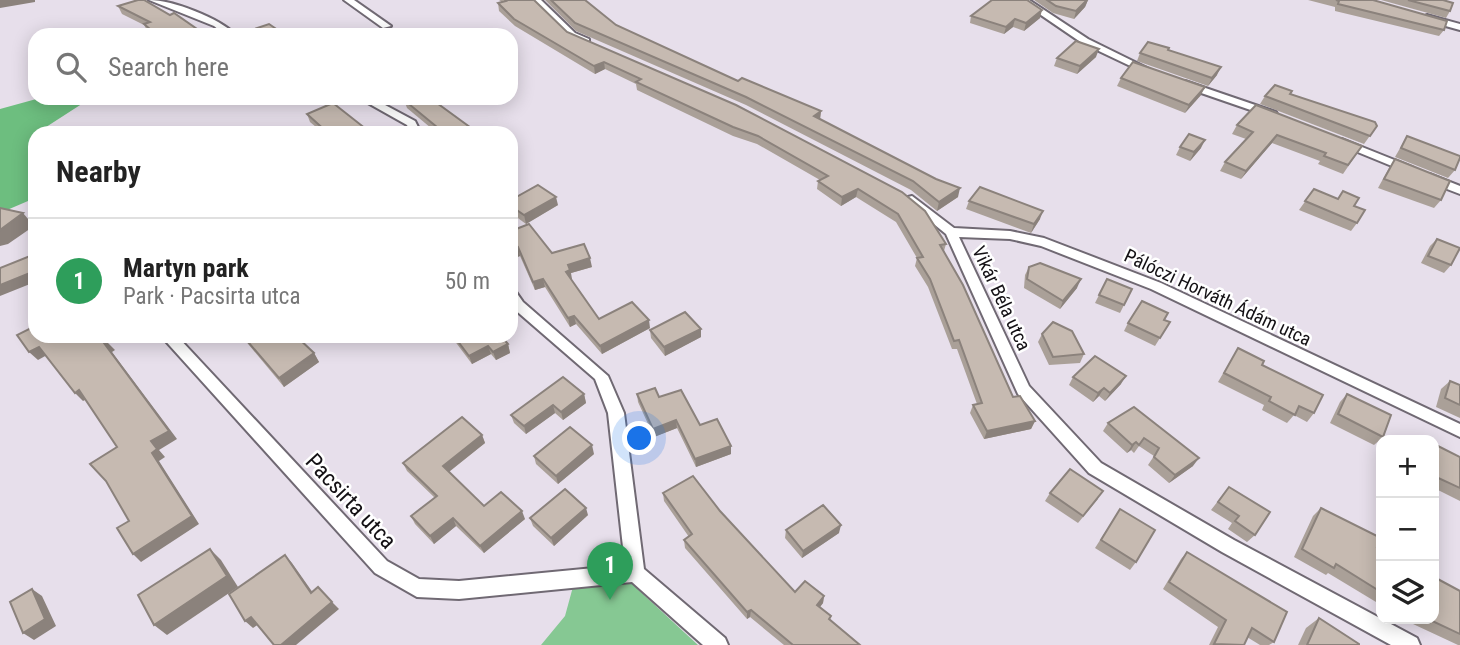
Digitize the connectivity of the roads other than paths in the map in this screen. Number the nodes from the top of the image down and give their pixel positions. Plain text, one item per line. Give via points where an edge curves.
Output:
1 (153, 0) edge
2 (348, 0) edge
3 (536, 0) edge
4 (1023, 0) edge
5 (1421, 16) edge
6 (386, 26) dead end
7 (1460, 27) edge
8 (222, 28) edge
9 (596, 46) edge
10 (1152, 72) edge
11 (1178, 81) edge
12 (377, 105) edge
13 (1282, 118) edge
14 (412, 126) edge
15 (1333, 138) edge
16 (894, 189) edge
17 (1460, 190) edge
18 (951, 232) junction
19 (518, 305) edge
20 (174, 343) edge
21 (1460, 431) edge
22 (635, 573) junction
23 (718, 645) edge
24 (1410, 645) edge

1 - 8 street
2 - 6 street
3 - 9 street via 572,35
4 - 10 street via 1085,41
5 - 7 street
11 - 13 street
12 - 14 street
15 - 17 street
16 - 18 street, Vikár Béla utca
18 - 21 street, Pálóczi Horváth Ádám utca via 1044,242 1156,286
18 - 24 street, Vikár Béla utca via 1023,390 1095,468 1228,547
19 - 22 street via 601,376 616,413
20 - 22 street, Pacsirta utca via 381,568 417,588 459,590
22 - 23 street

